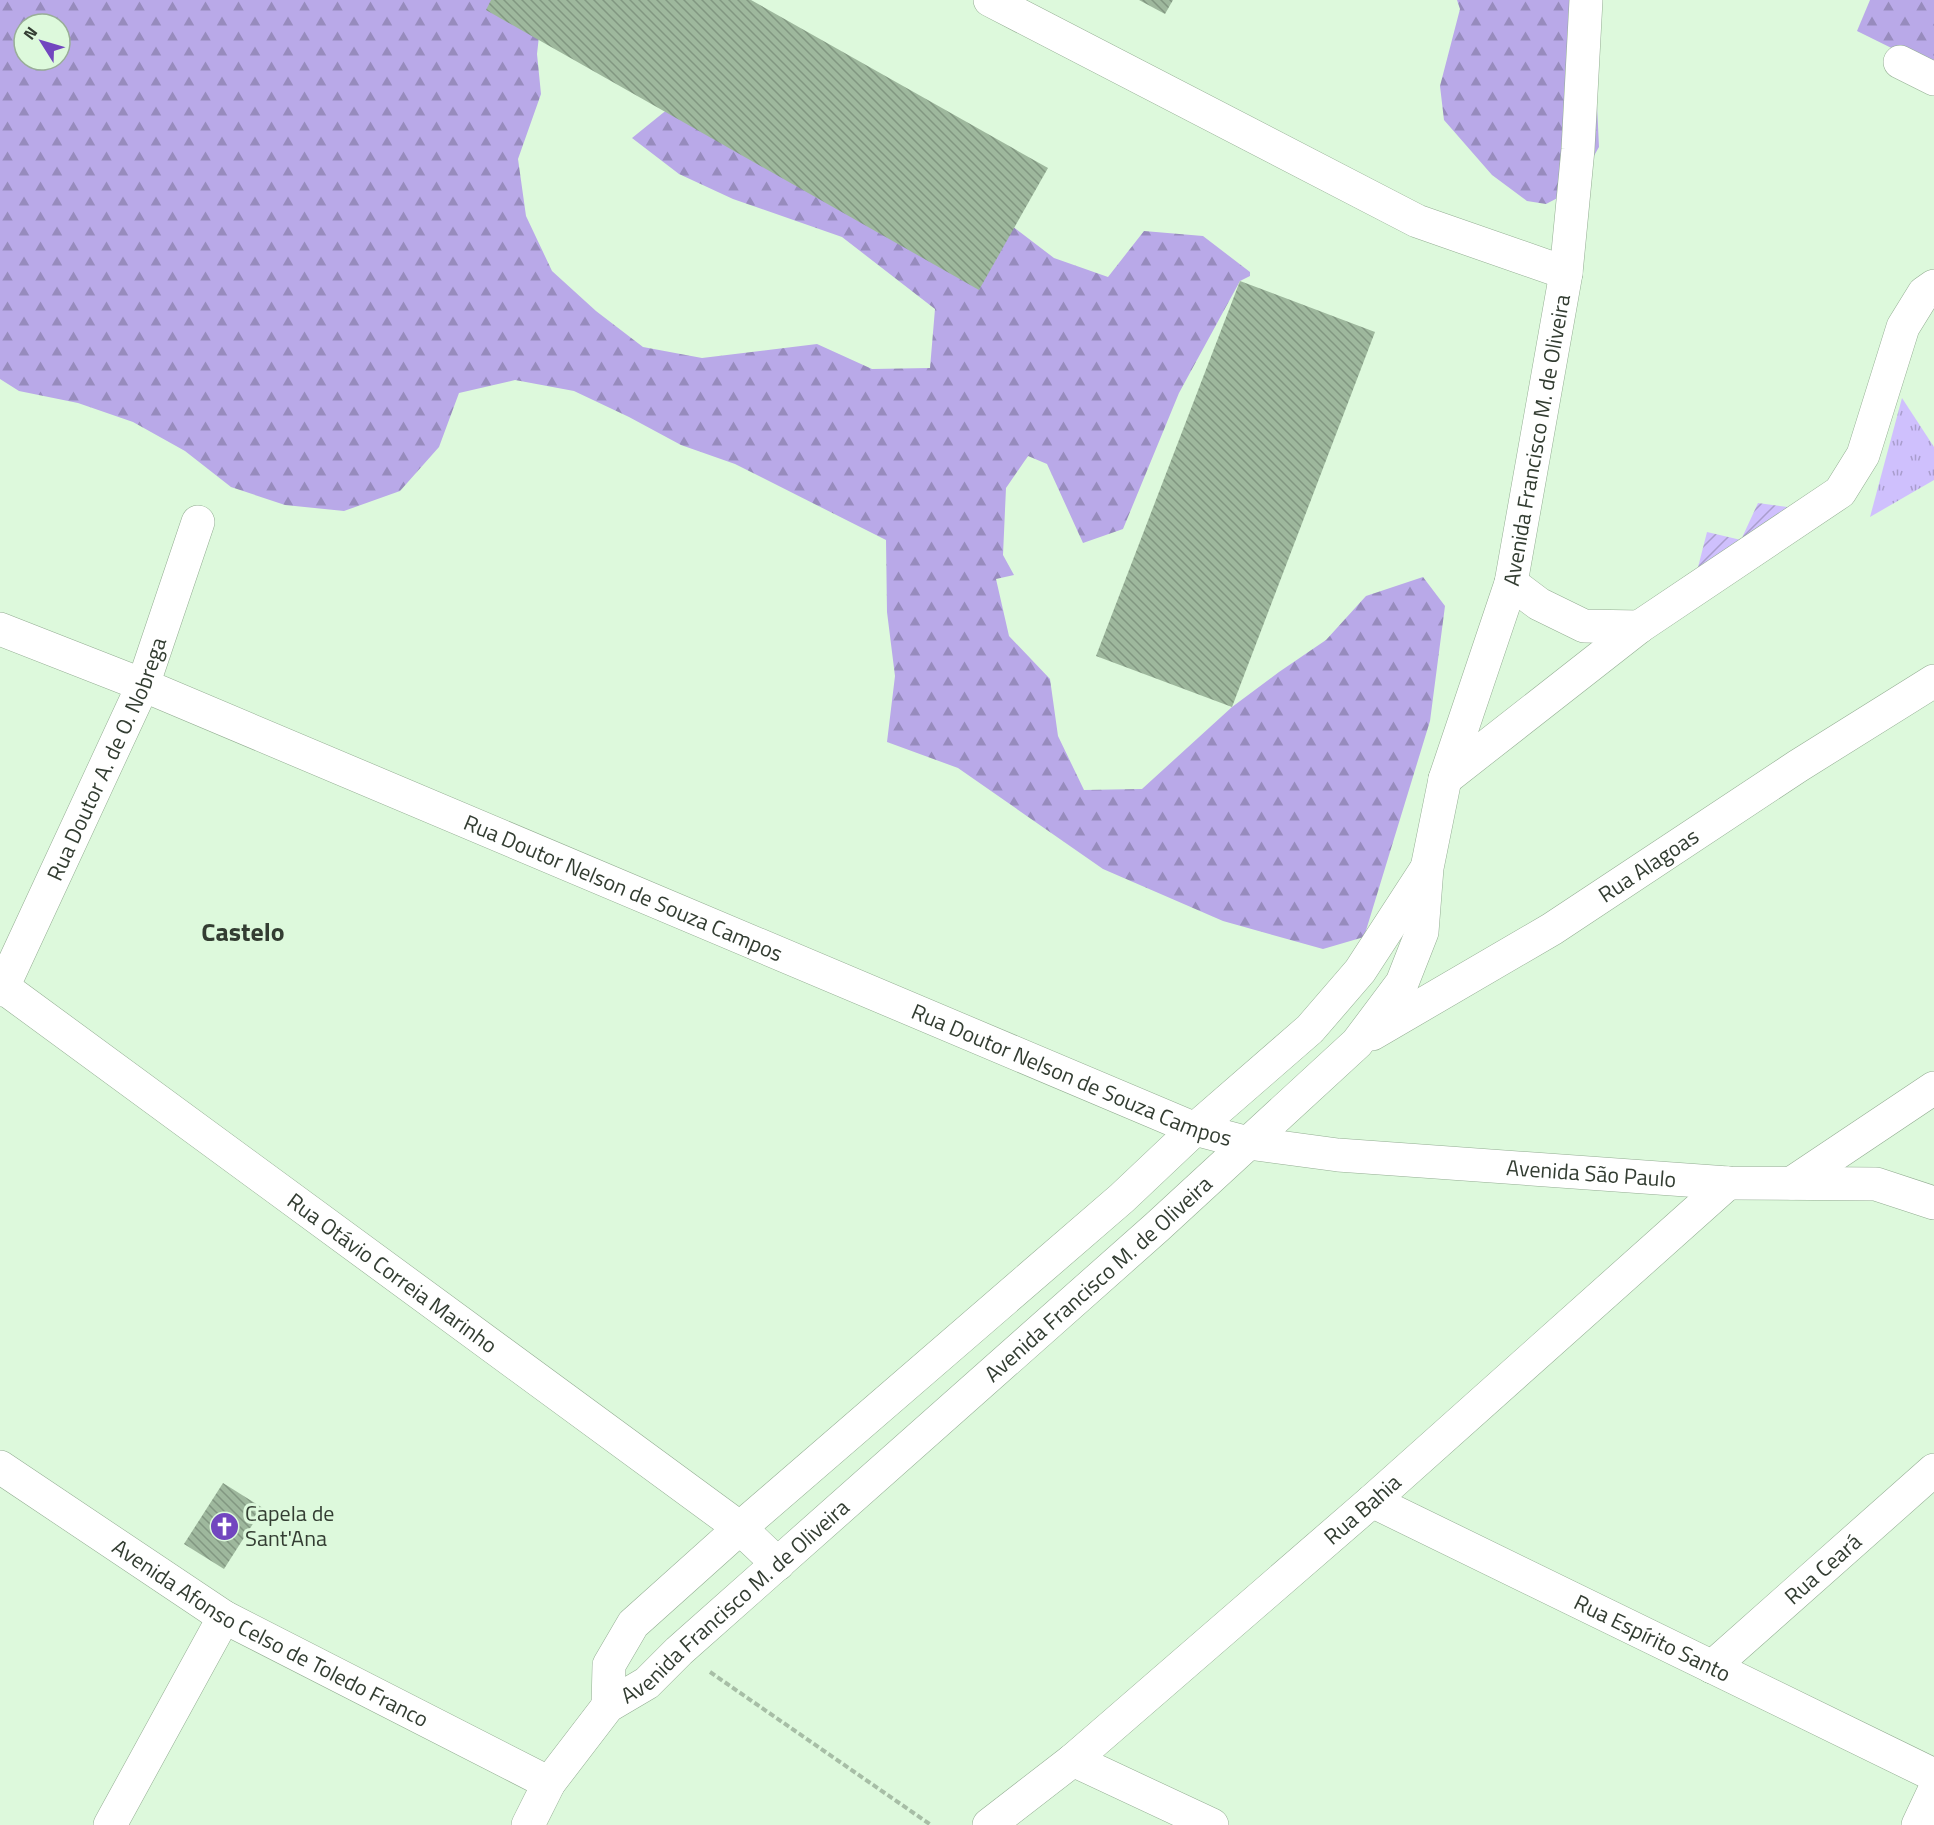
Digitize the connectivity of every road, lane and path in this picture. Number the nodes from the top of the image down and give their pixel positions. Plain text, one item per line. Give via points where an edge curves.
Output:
1 (990, 0) edge
2 (1586, 0) edge
3 (1900, 62) dead end
4 (1934, 79) edge
5 (1566, 273) junction
6 (1934, 286) edge
7 (198, 522) dead end
8 (1511, 583) junction
9 (1639, 627) junction
10 (0, 629) edge
11 (1934, 681) edge
12 (143, 685) junction
13 (1445, 779) junction
14 (1427, 868) junction
15 (2, 988) edge
16 (1321, 1013) junction
17 (1357, 1043) junction
18 (1934, 1088) edge
19 (1195, 1129) junction
20 (1248, 1143) junction
21 (1728, 1183) junction
22 (1792, 1184) junction
23 (1934, 1203) edge
24 (0, 1467) edge
25 (1934, 1470) edge
26 (1372, 1501) junction
27 (740, 1528) junction
28 (778, 1564) junction
29 (224, 1617) junction
30 (679, 1651) junction
31 (1712, 1667) junction
32 (608, 1706) junction
33 (1073, 1760) junction
34 (1934, 1775) edge
35 (549, 1783) junction
36 (1934, 1791) edge
37 (110, 1825) edge
38 (528, 1825) edge
39 (931, 1825) edge
40 (989, 1825) edge
41 (1212, 1825) edge
42 (1917, 1825) edge

1 - 5 street via 1418,221
2 - 5 street, Avenida Francisco M. de Oliveira
3 - 4 street
5 - 8 street, Avenida Francisco M. de Oliveira
6 - 9 street via 1924,293 1903,327 1863,455 1840,492
7 - 12 street, Rua Doutor A. de O. Nobrega
8 - 9 street via 1539,604 1584,626
8 - 13 street, Avenida Francisco M. de Oliveira
9 - 13 street
10 - 12 street, Rua Doutor Nelson de Souza Campos
11 - 17 street, Rua Alagoas via 1552,929
12 - 15 street, Rua Doutor A. de O. Nobrega
12 - 19 street, Rua Doutor Nelson de Souza Campos
13 - 14 street, Avenida Francisco M. de Oliveira
14 - 16 street, Avenida Francisco M. de Oliveira via 1360,971
14 - 17 street, Avenida Francisco M. de Oliveira via 1422,932 1402,983
15 - 27 street, Rua Otávio Correia Marinho
16 - 17 street
16 - 19 street, Avenida Francisco M. de Oliveira via 1310,1029
17 - 20 street, Avenida Francisco M. de Oliveira
18 - 22 street
19 - 20 street, Rua Doutor Nelson de Souza Campos
19 - 27 street, Avenida Francisco M. de Oliveira via 1122,1198
20 - 21 street, Avenida São Paulo via 1338,1155
20 - 28 street, Avenida Francisco M. de Oliveira
21 - 22 street, Avenida São Paulo
21 - 26 street, Rua Bahia
22 - 23 street, Avenida São Paulo via 1876,1184
24 - 29 street, Avenida Afonso Celso de Toledo Franco
25 - 31 street, Rua Ceará
26 - 31 street, Rua Espírito Santo
26 - 33 street, Rua Bahia
27 - 28 street, Rua Otávio Correia Marinho
27 - 32 street, Avenida Francisco M. de Oliveira via 633,1624 609,1665
28 - 30 street, Avenida Francisco M. de Oliveira
29 - 35 street, Avenida Afonso Celso de Toledo Franco
29 - 37 street
30 - 32 street, Avenida Francisco M. de Oliveira via 647,1683
30 - 39 path
31 - 34 street, Rua Espírito Santo
32 - 35 street
33 - 40 street, Rua Bahia
33 - 41 street
35 - 38 street
36 - 42 street

